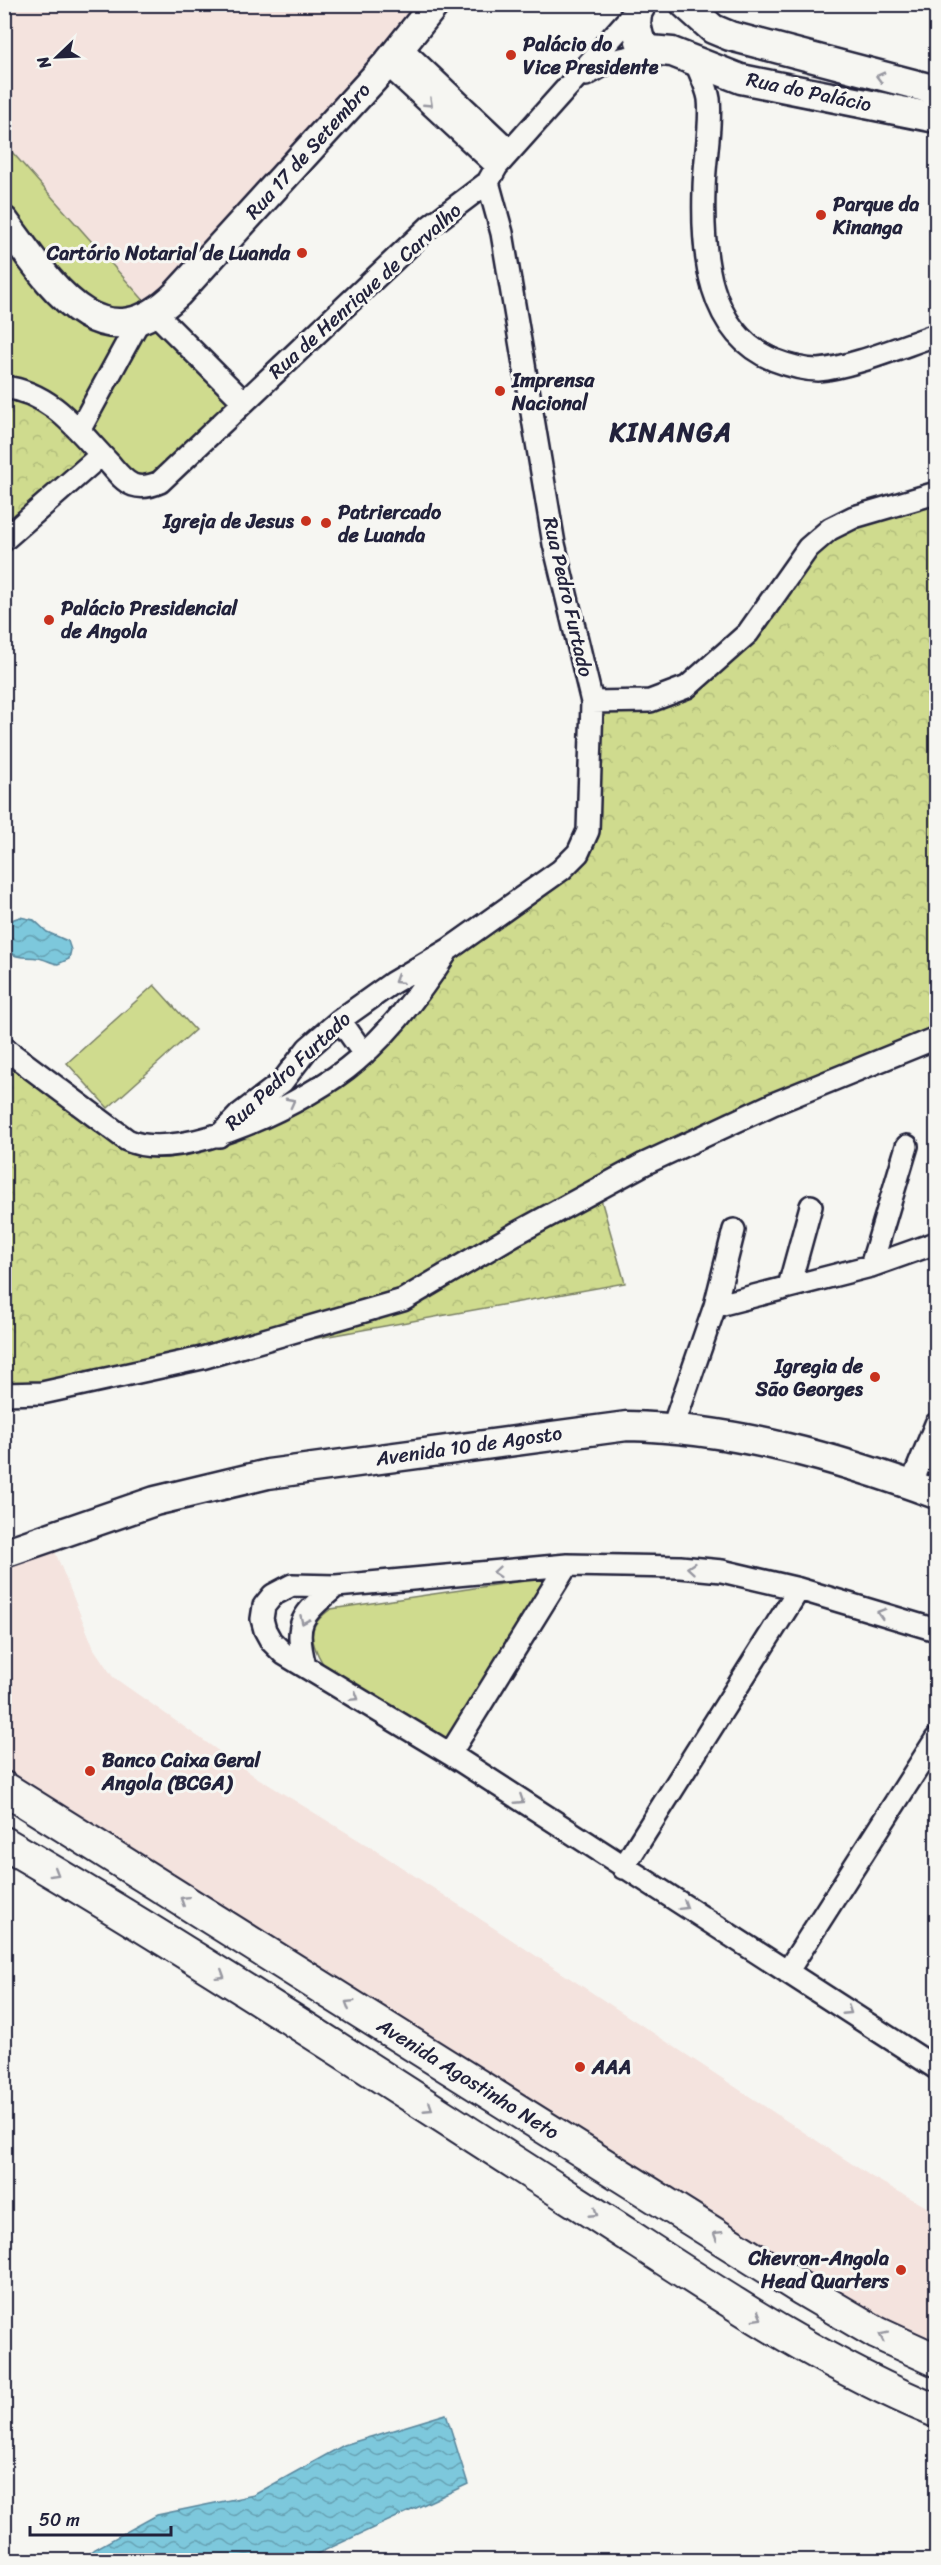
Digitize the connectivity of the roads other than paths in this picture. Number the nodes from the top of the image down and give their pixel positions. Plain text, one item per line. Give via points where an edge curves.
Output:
1 (435, 4) edge
2 (641, 4) edge
3 (685, 4) edge
4 (705, 4) edge
5 (762, 46) junction
6 (394, 55) junction
7 (680, 56) junction
8 (741, 79) junction
9 (570, 85) junction
10 (923, 87) edge
11 (709, 98) junction
12 (901, 111) junction
13 (936, 118) edge
14 (498, 166) junction
15 (4, 221) edge
16 (148, 316) junction
17 (936, 335) edge
18 (4, 387) edge
19 (244, 402) junction
20 (80, 429) junction
21 (101, 454) junction
22 (936, 493) edge
23 (4, 540) edge
24 (592, 702) junction
25 (448, 950) junction
26 (340, 1020) junction
27 (936, 1038) edge
28 (4, 1048) edge
29 (364, 1054) junction
30 (297, 1063) junction
31 (322, 1084) junction
32 (219, 1136) junction
33 (907, 1146) dead end
34 (811, 1206) dead end
35 (734, 1230) dead end
36 (936, 1244) edge
37 (871, 1266) junction
38 (789, 1286) junction
39 (715, 1306) junction
40 (4, 1394) edge
41 (936, 1424) edge
42 (673, 1427) junction
43 (924, 1490) edge
44 (4, 1553) edge
45 (567, 1565) junction
46 (336, 1586) junction
47 (799, 1588) junction
48 (936, 1630) edge
49 (305, 1666) junction
50 (936, 1739) edge
51 (450, 1754) junction
52 (4, 1788) edge
53 (4, 1843) edge
54 (623, 1868) junction
55 (787, 1972) junction
56 (936, 2068) edge
57 (936, 2360) edge
58 (936, 2411) edge

1 - 6 street, Rua 17 de Setembro
2 - 7 street, Rua do Palácio via 636,24 640,40 650,50
2 - 9 street, Rua de Henrique de Carvalho
3 - 5 street, Rua do Palácio via 713,29
4 - 5 street via 731,30
10 -> 5 street, Rua do Palácio
6 - 14 street
6 - 16 street, Rua 17 de Setembro via 177,294
7 - 8 street, Rua do Palácio
7 - 9 street via 611,61
7 - 11 street
8 - 11 street
8 - 12 street, Rua do Palácio
9 - 14 street, Rua de Henrique de Carvalho
10 - 12 street
11 - 17 street via 704,190 707,263 715,298 732,328 756,353 788,365 818,370
12 - 13 street, Rua do Palácio
14 - 19 street, Rua de Henrique de Carvalho
14 - 24 street, Rua Pedro Furtado via 502,233 554,544
15 - 16 street via 58,293 78,308 98,321 119,324
16 - 19 street
16 - 20 street
18 - 20 street, Rua de Henrique de Carvalho via 39,397
19 - 21 street, Rua de Henrique de Carvalho via 168,476 152,486 126,481
20 - 21 street, Rua de Henrique de Carvalho
21 - 23 street
22 - 24 street via 854,517 830,529 808,548 748,633 687,687 650,701
24 - 25 street, Rua Pedro Furtado via 588,831 578,853 561,870
25 -> 26 street, Rua Pedro Furtado
25 - 29 street, Rua Pedro Furtado via 415,998
26 - 29 street
26 - 30 street, Rua Pedro Furtado
27 - 40 street via 773,1104 644,1164 515,1233 402,1300 202,1358 42,1393
28 - 32 street, Rua Pedro Furtado via 140,1146
29 - 31 street, Rua Pedro Furtado
30 - 31 street
30 - 32 street, Rua Pedro Furtado via 282,1082 240,1114
32 -> 31 street, Rua Pedro Furtado
33 - 37 street
34 - 38 street
35 - 39 street
36 - 37 street
37 - 38 street
38 - 39 street
39 - 42 street
41 - 43 street
42 - 43 street, Avenida 10 de Agosto via 797,1451
42 - 44 street, Avenida 10 de Agosto via 584,1430 268,1474 154,1501
45 -> 46 street
47 -> 45 street via 722,1571
45 - 51 street
46 -> 49 street via 303,1616 299,1642
46 - 49 street via 292,1585 273,1595 264,1606 262,1619 271,1641
48 -> 47 street
47 - 54 street
49 -> 51 street
50 - 55 street
51 -> 54 street
57 -> 52 main road, Avenida Agostinho Neto via 877,2333 802,2289
53 -> 58 main road via 239,1986 736,2304 883,2389
54 -> 55 street
55 -> 56 street

